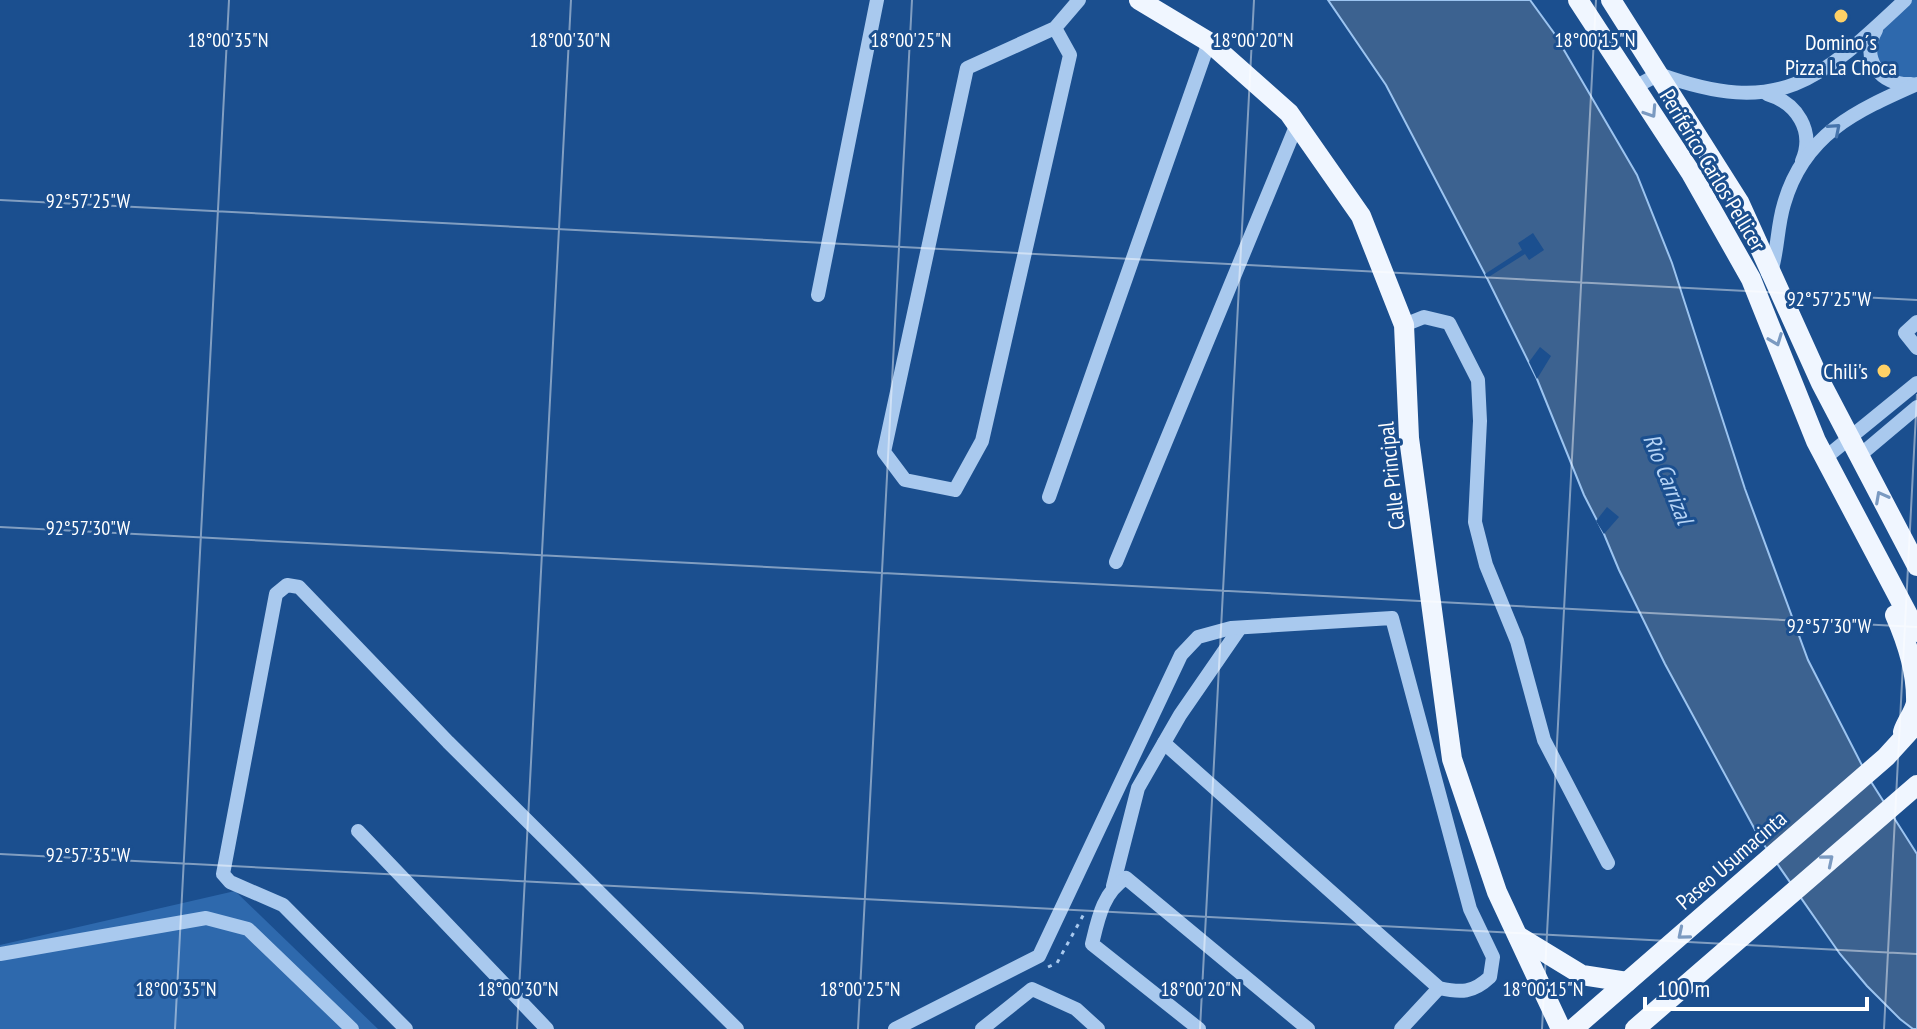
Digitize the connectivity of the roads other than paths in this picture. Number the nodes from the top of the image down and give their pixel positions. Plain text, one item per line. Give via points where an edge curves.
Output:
1 (877, 0) edge
2 (1079, 0) edge
3 (1139, 0) edge
4 (1578, 0) edge
5 (1611, 0) edge
6 (1905, 0) edge
7 (1881, 23) junction
8 (1055, 28) junction
9 (1209, 42) junction
10 (1659, 74) junction
11 (1916, 84) edge
12 (1635, 87) junction
13 (1762, 93) junction
14 (1297, 124) junction
15 (1793, 179) junction
16 (1771, 272) junction
17 (1751, 279) junction
18 (818, 295) dead end
19 (1917, 322) edge
20 (1404, 325) junction
21 (1917, 348) edge
22 (1917, 383) edge
23 (1917, 407) edge
24 (1855, 448) junction
25 (1825, 458) junction
26 (1049, 497) dead end
27 (1852, 511) junction
28 (1116, 562) dead end
29 (1917, 566) edge
30 (1240, 628) junction
31 (1917, 632) edge
32 (1917, 723) edge
33 (1900, 740) junction
34 (1164, 743) junction
35 (1917, 785) edge
36 (358, 831) dead end
37 (1608, 863) dead end
38 (1113, 886) junction
39 (1517, 935) junction
40 (0, 954) edge
41 (1627, 982) junction
42 (1439, 988) junction
43 (1650, 1021) edge
44 (1417, 1022) edge
45 (352, 1029) edge
46 (406, 1029) edge
47 (547, 1029) edge
48 (737, 1029) edge
49 (895, 1029) edge
50 (982, 1029) edge
51 (1098, 1029) edge
52 (1199, 1029) edge
53 (1308, 1029) edge
54 (1401, 1029) edge
55 (1561, 1029) edge
56 (1573, 1029) edge
57 (1635, 1029) edge

1 - 18 street
2 - 8 street
3 - 9 main road, Calle Principal
4 - 12 main road, Periférico Carlos Pellicer
5 - 10 main road
6 - 7 street
7 - 11 street via 1871,44 1878,74 1893,83
7 - 13 street via 1813,77
8 - 8 street via 1070,55 982,441 955,490 905,480 884,452 967,68
9 - 14 main road, Calle Principal
9 - 26 street
10 - 12 street
10 - 13 street via 1707,88
10 - 16 main road via 1732,188
15 -> 11 street via 1844,120
12 -> 17 main road, Periférico Carlos Pellicer
13 - 15 street via 1787,102 1805,129 1805,154
14 - 20 main road, Calle Principal via 1361,216
14 - 28 street
15 - 16 street
16 - 17 street
16 - 24 main road
17 -> 25 main road, Periférico Carlos Pellicer
19 - 21 street via 1905,333
20 - 37 street via 1424,317 1449,323 1478,380 1475,522 1486,565 1517,641 1544,740
20 - 39 main road, Calle Principal via 1409,438 1452,759
22 - 24 street
23 - 24 street
24 - 25 street
29 -> 24 main road
25 - 27 main road, Periférico Carlos Pellicer
27 - 31 main road, Periférico Carlos Pellicer
27 - 33 main road via 1914,665 1916,702
30 - 34 street
30 - 42 street via 1392,618 1470,909 1493,957 1490,977 1477,989 1458,993
30 - 49 street via 1198,637 1181,655 1039,956
32 - 33 main road, Paseo Usumacinta
33 -> 41 main road, Paseo Usumacinta
34 - 38 street via 1138,788
34 - 42 street
43 -> 35 main road
36 - 47 street
38 - 52 street via 1092,944
38 - 53 street via 1126,878
39 - 41 main road via 1582,975
39 - 55 main road, Calle Principal
40 - 45 street via 206,918 248,929
41 - 56 main road, Paseo Usumacinta
42 - 44 street
43 - 57 main road
44 - 54 street
46 - 48 street via 283,905 223,874 276,594 287,585 299,587
50 - 51 street via 1032,989 1076,1009

